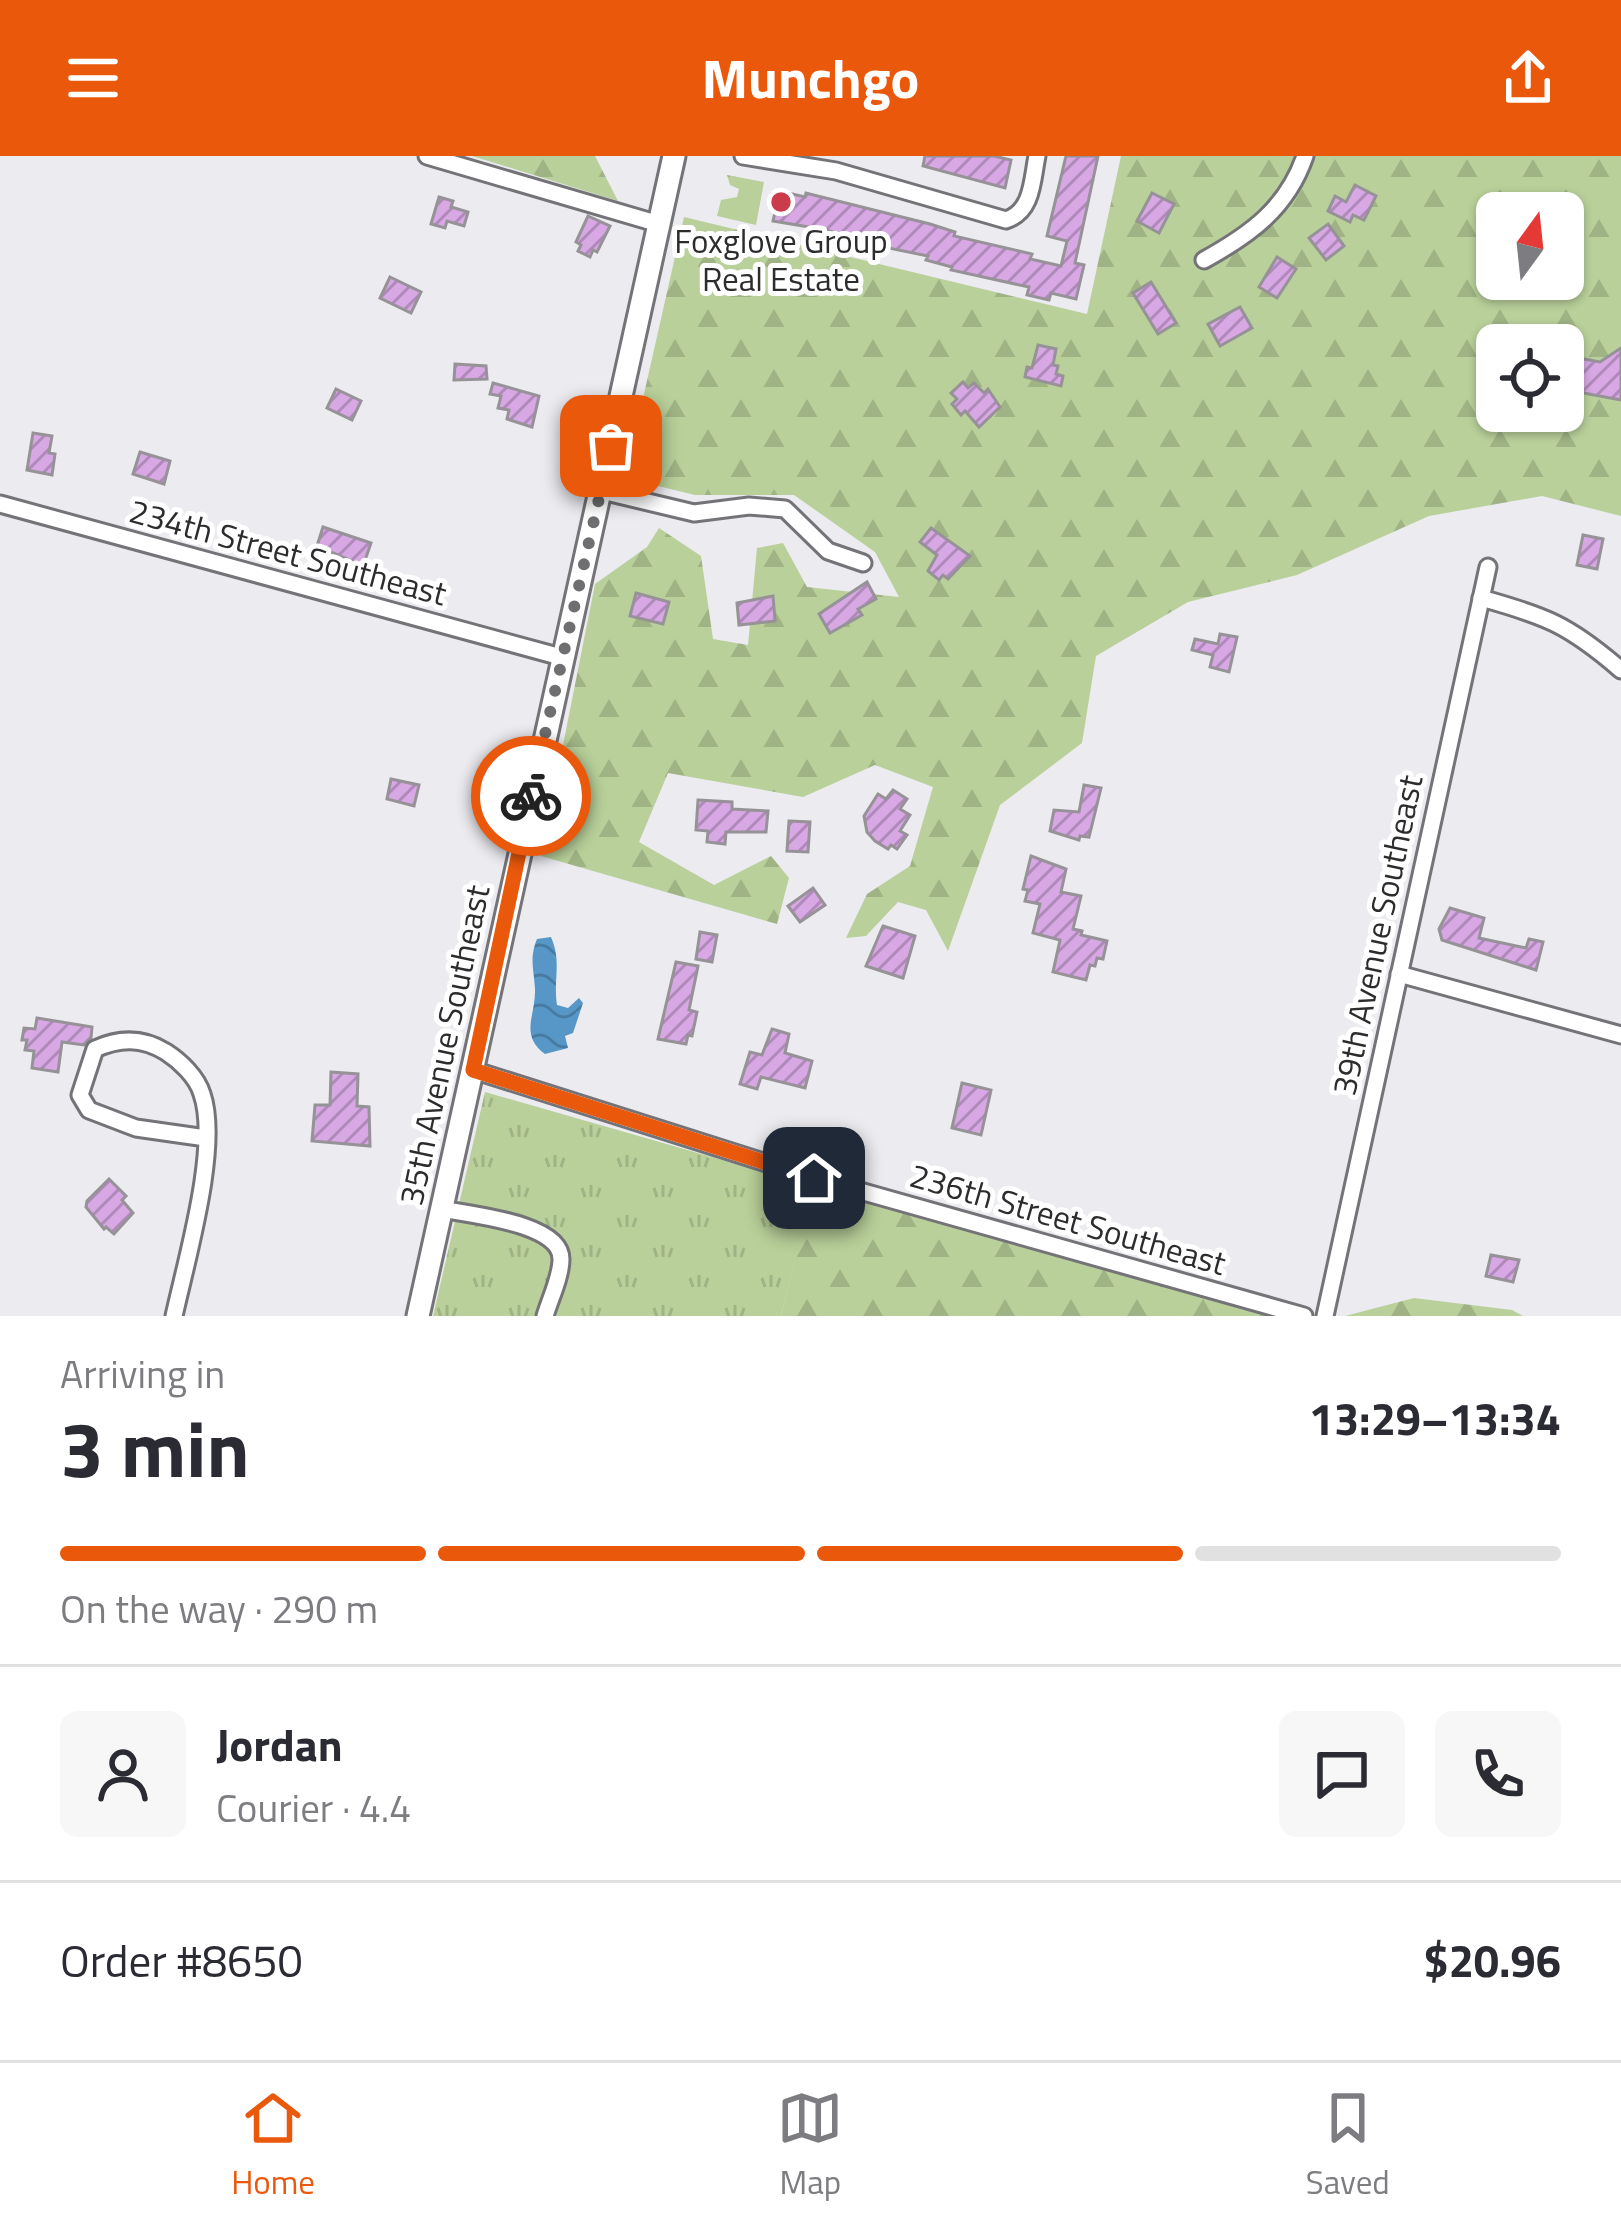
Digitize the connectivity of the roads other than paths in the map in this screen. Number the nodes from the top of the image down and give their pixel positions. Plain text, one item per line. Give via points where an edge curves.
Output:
1 (427, 156) edge
2 (674, 156) edge
3 (743, 156) edge
4 (1036, 156) edge
5 (1305, 156) edge
6 (771, 159) edge
7 (659, 224) junction
8 (1204, 260) dead end
9 (602, 491) junction
10 (0, 504) edge
11 (863, 563) dead end
12 (1487, 567) dead end
13 (1481, 598) junction
14 (561, 657) junction
15 (1621, 670) edge
16 (1399, 974) junction
17 (1621, 1035) edge
18 (473, 1070) junction
19 (206, 1138) junction
20 (442, 1209) junction
21 (174, 1316) edge
22 (418, 1316) edge
23 (545, 1316) edge
24 (1304, 1316) edge
25 (1325, 1316) edge

1 - 7 street
2 - 7 street, 35th Avenue Southeast
3 - 6 street
4 - 6 street via 1027,206 1016,217 995,219
5 - 8 street via 1285,198 1252,233
7 - 9 street, 35th Avenue Southeast
9 - 11 street via 694,513 784,509 827,551
9 - 14 street, 35th Avenue Southeast
10 - 14 street, 234th Street Southeast
12 - 13 street, 39th Avenue Southeast
13 - 15 street via 1546,616
13 - 16 street, 39th Avenue Southeast
14 - 18 street, 35th Avenue Southeast
16 - 17 street
16 - 25 street, 39th Avenue Southeast
18 - 20 street, 35th Avenue Southeast
18 - 24 street, 236th Street Southeast via 814,1178
19 - 19 street via 202,1091 167,1053 135,1040 94,1049 80,1095 89,1111
19 - 21 street
20 - 22 street, 35th Avenue Southeast
20 - 23 street via 555,1240 561,1258

